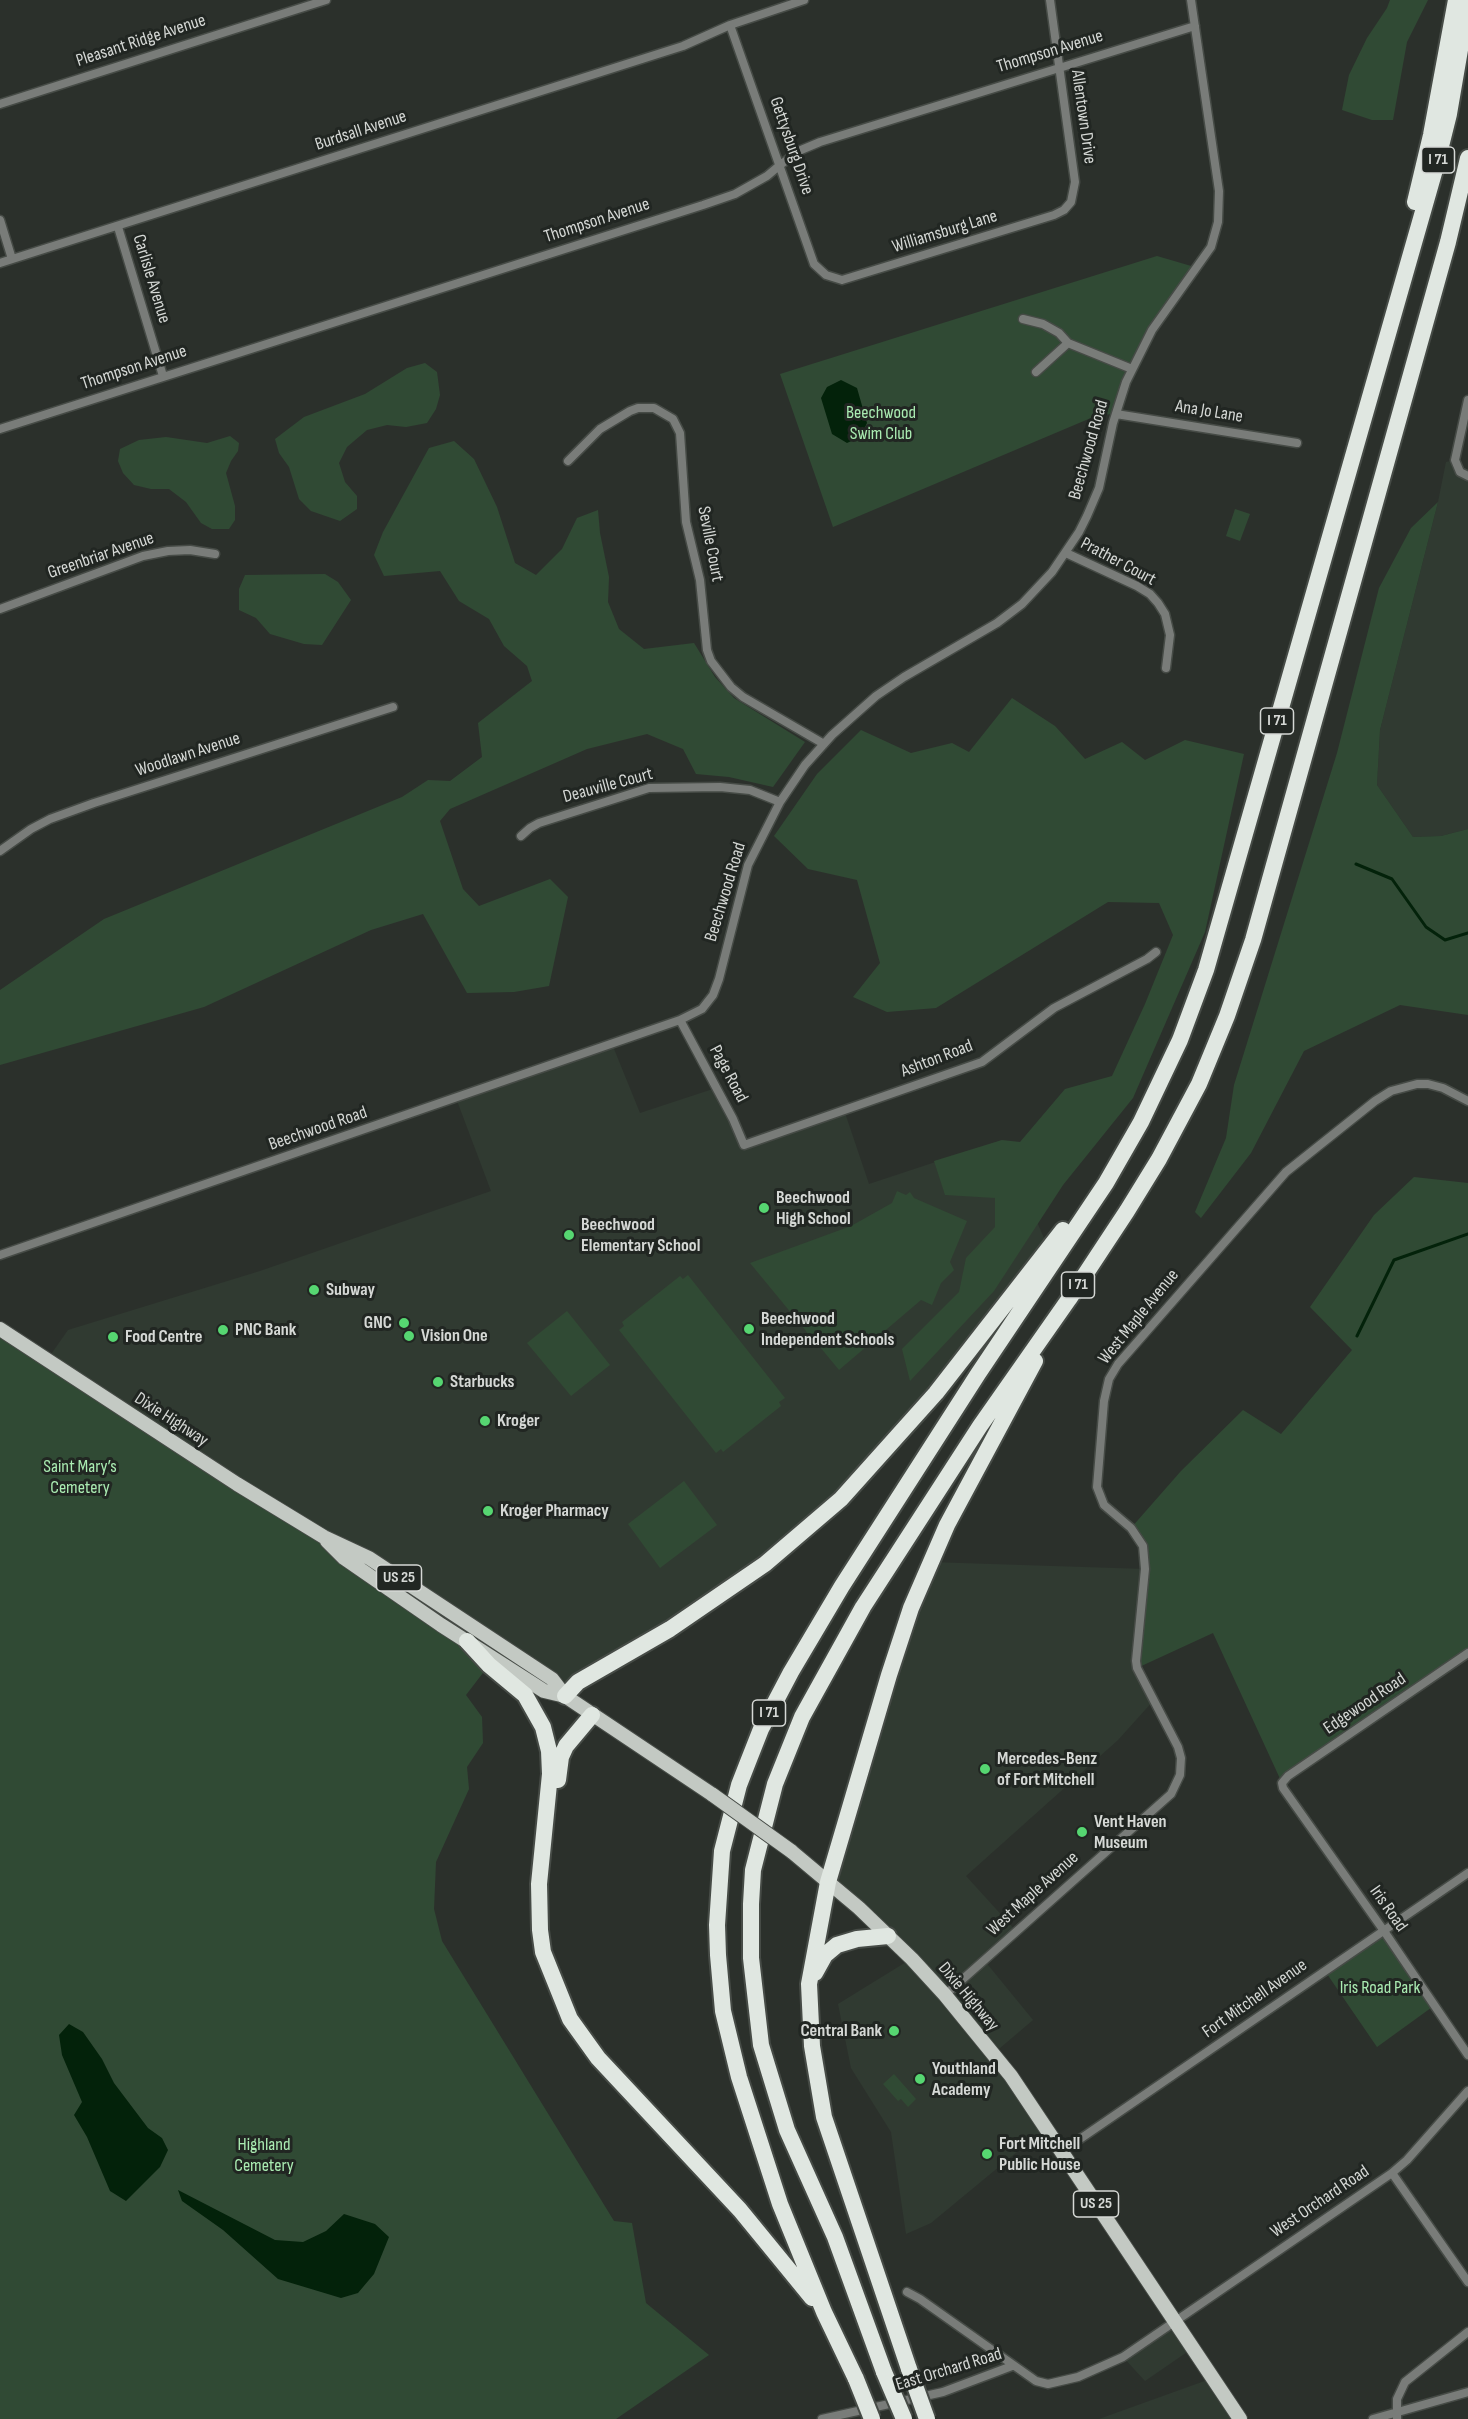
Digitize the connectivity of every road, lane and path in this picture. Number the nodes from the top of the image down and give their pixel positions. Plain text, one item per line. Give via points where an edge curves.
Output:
1 (326, 0) edge
2 (804, 0) edge
3 (1050, 0) edge
4 (1191, 0) edge
5 (1456, 0) edge
6 (1468, 3) edge
7 (730, 25) junction
8 (1195, 26) junction
9 (1059, 67) junction
10 (0, 104) edge
11 (1468, 158) edge
12 (780, 165) junction
13 (1071, 202) joint
14 (0, 220) edge
15 (118, 227) junction
16 (12, 259) junction
17 (0, 263) edge
18 (825, 275) joint
19 (1394, 314) junction
20 (1023, 319) dead end
21 (1068, 343) junction
22 (1132, 369) junction
23 (1036, 372) dead end
24 (163, 376) junction
25 (1468, 400) edge
26 (1116, 414) junction
27 (0, 429) edge
28 (1297, 443) dead end
29 (568, 461) dead end
30 (1468, 476) edge
31 (1066, 553) junction
32 (215, 554) dead end
33 (0, 609) edge
34 (1166, 668) dead end
35 (393, 707) dead end
36 (824, 744) junction
37 (780, 802) junction
38 (521, 836) dead end
39 (0, 851) edge
40 (1156, 952) dead end
41 (680, 1020) junction
42 (1468, 1101) edge
43 (1141, 1122) junction
44 (744, 1145) joint
45 (0, 1256) edge
46 (1069, 1299) junction
47 (0, 1329) edge
48 (324, 1537) junction
49 (467, 1641) junction
50 (1468, 1653) edge
51 (565, 1696) junction
52 (592, 1715) junction
53 (1282, 1783) joint
54 (545, 1827) junction
55 (1468, 1873) edge
56 (828, 1882) junction
57 (1384, 1931) junction
58 (888, 1936) junction
59 (809, 1984) junction
60 (945, 1995) junction
61 (1468, 2055) edge
62 (1468, 2091) edge
63 (1061, 2152) junction
64 (1392, 2173) junction
65 (1468, 2282) edge
66 (907, 2292) dead end
67 (824, 2312) junction
68 (1175, 2322) junction
69 (1468, 2332) edge
70 (1012, 2366) junction
71 (1468, 2392) edge
72 (1396, 2416) edge
73 (822, 2419) edge
74 (872, 2419) edge
75 (903, 2419) edge
76 (927, 2419) edge
77 (1240, 2419) edge
78 (1373, 2419) edge

1 - 10 street, Pleasant Ridge Avenue
2 - 7 street
3 - 9 street, Allentown Drive
4 - 8 street, Beechwood Road
5 - 19 highway
6 - 19 highway, I 71 via 1449,114
7 - 12 street, Gettysburg Drive
7 - 15 street, Burdsall Avenue via 683,46
8 - 9 street, Thompson Avenue
8 - 22 street, Beechwood Road via 1219,191 1218,222 1211,247 1152,330
9 - 12 street, Thompson Avenue via 820,142
9 - 13 street, Allentown Drive via 1075,182
11 - 46 highway, I 71 via 1254,940 1199,1084 1159,1160
12 - 18 street, Gettysburg Drive via 814,264
12 - 24 street, Thompson Avenue via 735,194 703,205
13 - 18 street, Williamsburg Lane via 1054,215 856,278 842,280
14 - 16 street
15 - 16 street, Burdsall Avenue
15 - 24 street, Carlisle Avenue
16 - 17 street, Burdsall Avenue
19 - 43 highway, I 71 via 1206,970 1180,1040
20 - 21 street via 1059,333
21 - 22 street
21 - 23 street
22 - 26 street, Beechwood Road
24 - 27 street, Thompson Avenue
25 - 30 street via 1455,460 1460,472
26 - 28 street, Ana Jo Lane
26 - 31 street, Beechwood Road via 1099,488
29 - 36 street, Seville Court via 600,429 630,411 654,408 673,419 680,434 686,522 700,580 711,661 743,697
31 - 34 street, Prather Court via 1137,586 1158,603 1170,634
31 - 36 street, Beechwood Road via 1034,592 1005,617 904,677 855,713
32 - 33 street, Greenbriar Avenue via 190,550 142,556
35 - 39 street, Woodlawn Avenue via 50,819
36 - 37 street, Beechwood Road
37 - 38 street, Deauville Court via 750,790 649,788 539,824
37 - 41 street, Beechwood Road via 748,865 713,995 702,1009
40 - 44 street, Ashton Road via 1054,1008 982,1062
41 - 44 street, Page Road
41 - 45 street, Beechwood Road
42 - 60 street, West Maple Avenue via 1443,1088 1416,1083 1375,1101 1286,1172 1109,1379 1097,1487 1104,1505 1131,1528 1143,1546 1145,1569 1137,1668 1178,1747 1180,1775 1171,1794
43 - 51 highway via 1048,1250 936,1393 841,1499 750,1575 670,1629 578,1682
43 - 67 highway, I 71 via 1106,1183 842,1586 761,1729 739,1785 722,1851 719,1889 718,1955 723,2011 739,2077 780,2204
46 - 56 highway via 929,1562 889,1675
46 - 75 highway, I 71, bridge via 980,1426 832,1660 802,1717 775,1784 753,1870 751,1958 761,2045 787,2130 836,2236
47 - 48 main road, Dixie Highway / US 25
48 - 49 main road, Dixie Highway / US 25 via 344,1558
48 - 51 main road, Dixie Highway / US 25 via 369,1558 552,1679
49 - 51 main road, Dixie Highway / US 25 via 544,1691
49 - 54 highway via 525,1695 543,1727 549,1751
50 - 53 street, Edgewood Road
51 - 52 main road, Dixie Highway / US 25
52 - 54 highway via 561,1757
52 - 56 main road, Dixie Highway / US 25, bridge via 713,1795
53 - 57 street, Iris Road
54 - 67 highway via 538,1884 543,1952 570,2019 598,2058 740,2210
55 - 57 street, Fort Mitchell Avenue
56 - 58 main road, Dixie Highway / US 25
56 - 59 highway
57 - 61 street, Iris Road
57 - 63 street, Fort Mitchell Avenue
58 - 59 highway via 837,1945 825,1955
58 - 60 main road, Dixie Highway / US 25
59 - 76 highway, bridge via 812,2046 824,2117
60 - 63 main road, Dixie Highway / US 25 via 1011,2076
62 - 64 street, West Orchard Road
63 - 68 main road, Dixie Highway / US 25
64 - 65 street
64 - 68 street, West Orchard Road
66 - 70 street
67 - 74 highway, I 71, bridge
68 - 70 street, East Orchard Road via 1123,2357 1060,2383 1036,2381
68 - 77 main road, Dixie Highway / US 25
69 - 72 street via 1405,2382 1396,2399
70 - 73 street, East Orchard Road via 943,2392
71 - 72 street via 1433,2400
72 - 78 street

